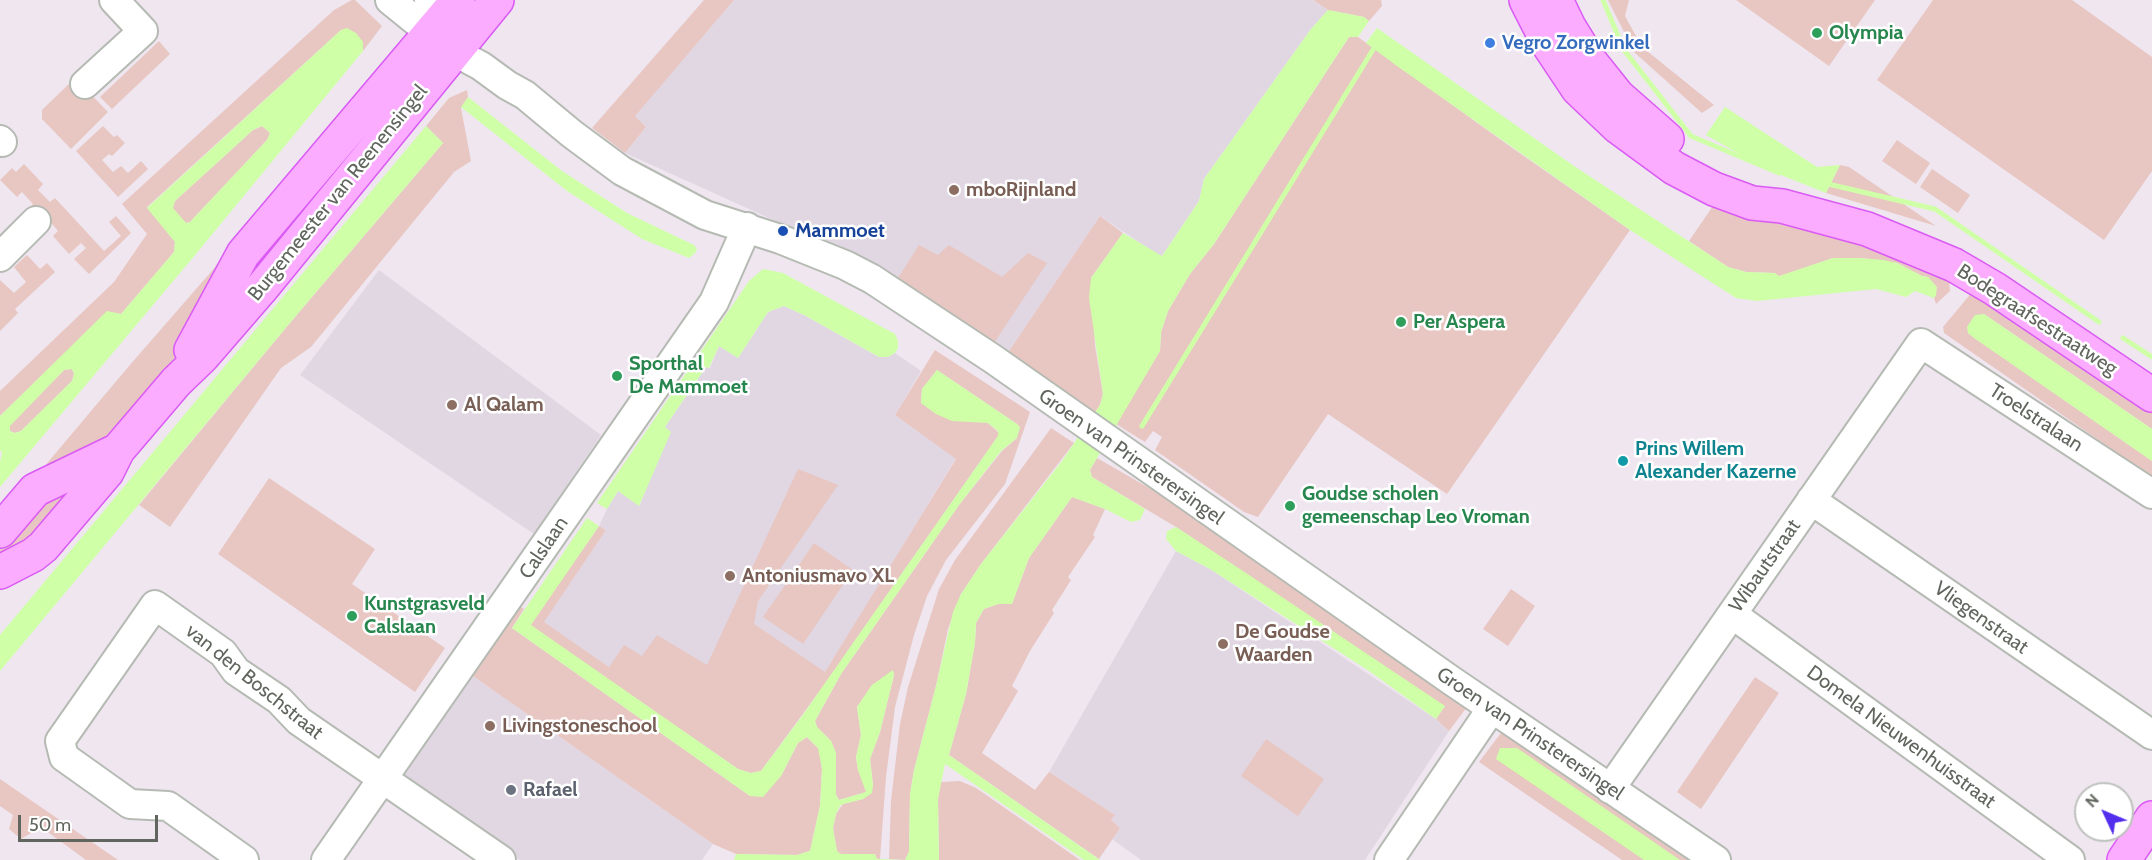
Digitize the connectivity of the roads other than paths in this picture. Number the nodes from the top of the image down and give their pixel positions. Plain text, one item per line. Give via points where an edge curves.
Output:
1 (114, 0) edge
2 (390, 0) edge
3 (497, 0) edge
4 (1526, 0) edge
5 (1556, 0) edge
6 (448, 22) edge
7 (85, 84) dead end
8 (1782, 206) junction
9 (36, 221) dead end
10 (747, 227) junction
11 (0, 257) edge
12 (1921, 343) joint
13 (2152, 395) edge
14 (118, 450) junction
15 (2152, 494) edge
16 (1811, 500) junction
17 (0, 531) edge
18 (0, 572) edge
19 (1732, 614) junction
20 (1492, 708) junction
21 (2152, 735) edge
22 (383, 779) junction
23 (1610, 789) junction
24 (2152, 818) edge
25 (244, 860) edge
26 (326, 860) edge
27 (501, 860) edge
28 (1389, 860) edge
29 (1716, 860) edge
30 (2070, 860) edge
31 (2124, 860) edge

1 - 7 street via 143,31
2 - 6 street, Groen van Prinsterersingel
3 - 6 main road, Burgemeester van Reenensingel
4 - 8 main road, Bodegraafsestraatweg via 1566,74 1618,127 1674,168 1714,189 1752,203
5 - 8 main road, Bodegraafsestraatweg via 1590,62 1618,96 1657,132 1704,165
6 - 10 street, Groen van Prinsterersingel via 482,66 622,171 705,215
6 - 14 main road, Burgemeester van Reenensingel via 247,306
8 - 13 main road, Bodegraafsestraatweg via 1867,230 1971,274
9 - 11 street
10 - 20 street, Groen van Prinsterersingel via 872,279 993,359
10 - 22 street, Calslaan via 714,302
12 - 15 street, Troelstralaan
12 - 16 street, Wibautstraat
14 - 17 main road, Burgemeester van Reenensingel via 35,490
14 - 18 main road, Burgemeester van Reenensingel via 107,472 43,547
16 - 19 street, Wibautstraat
16 - 21 street, Vliegenstraat
19 - 23 street, Wibautstraat
19 - 30 street, Domela Nieuwenhuisstraat
20 - 23 street, Groen van Prinsterersingel
20 - 28 street
22 - 25 street, van den Boschstraat via 299,721 279,700 236,672 223,652 155,605 60,741 64,757 130,804 168,806
22 - 26 street, Calslaan
22 - 27 street
23 - 29 street, Groen van Prinsterersingel
24 - 31 main road

